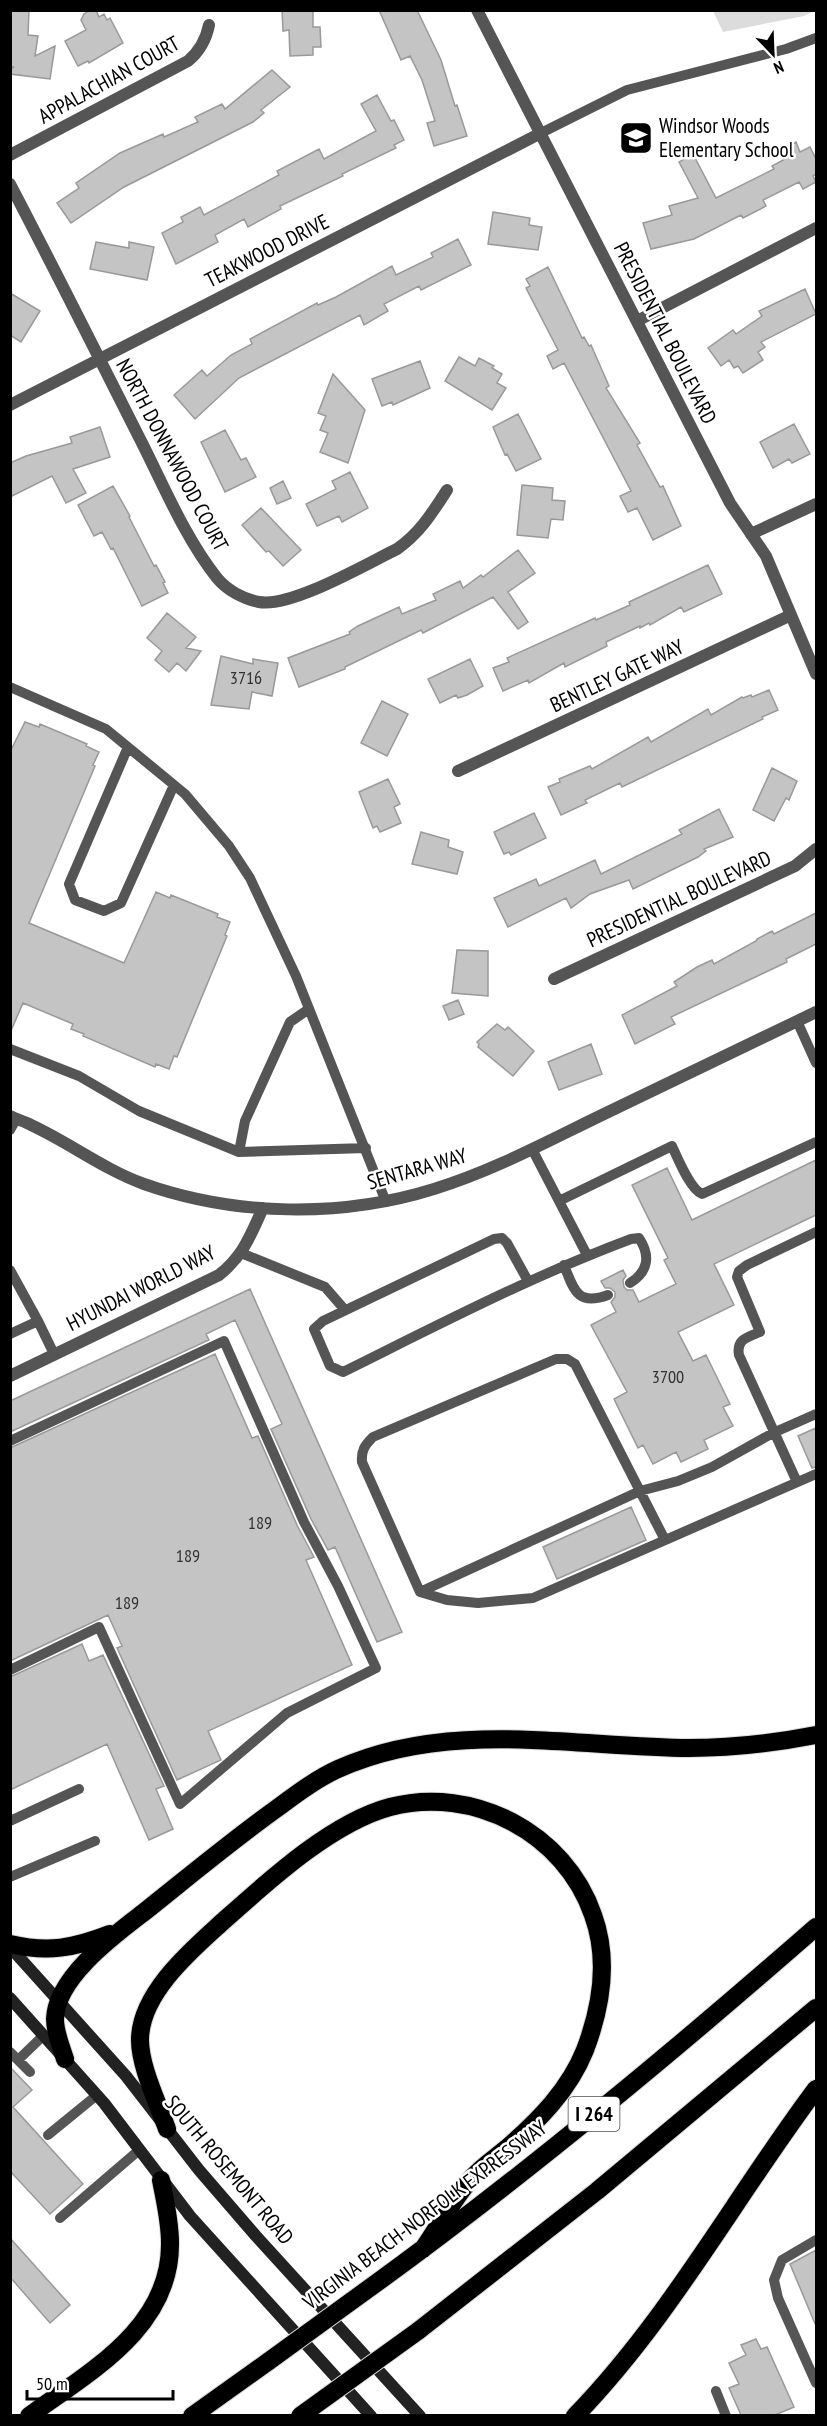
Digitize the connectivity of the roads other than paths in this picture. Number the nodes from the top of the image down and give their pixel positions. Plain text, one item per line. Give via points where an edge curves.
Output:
1 (477, 10) edge
2 (209, 25) dead end
3 (816, 38) edge
4 (541, 133) junction
5 (10, 155) edge
6 (10, 184) edge
7 (816, 228) edge
8 (637, 321) junction
9 (99, 359) junction
10 (10, 405) edge
11 (447, 490) dead end
12 (816, 504) edge
13 (751, 534) junction
14 (791, 615) junction
15 (816, 674) edge
16 (10, 687) edge
17 (128, 747) junction
18 (458, 771) dead end
19 (174, 784) junction
20 (816, 849) edge
21 (554, 980) dead end
22 (309, 1009) junction
23 (816, 1012) edge
24 (797, 1022) junction
25 (10, 1049) edge
26 (816, 1063) edge
27 (12, 1122) edge
28 (816, 1142) edge
29 (366, 1148) junction
30 (532, 1149) junction
31 (239, 1152) junction
32 (559, 1201) junction
33 (386, 1202) junction
34 (263, 1208) junction
35 (816, 1232) edge
36 (242, 1253) junction
37 (587, 1255) junction
38 (564, 1265) junction
39 (10, 1270) edge
40 (528, 1281) junction
41 (630, 1283) dead end
42 (608, 1295) dead end
43 (345, 1310) junction
44 (38, 1321) junction
45 (10, 1334) edge
46 (54, 1354) junction
47 (10, 1376) edge
48 (816, 1414) edge
49 (773, 1433) junction
50 (10, 1441) edge
51 (816, 1474) edge
52 (797, 1482) junction
53 (640, 1491) junction
54 (665, 1540) junction
55 (420, 1592) junction
56 (10, 1670) edge
57 (816, 1735) edge
58 (79, 1789) dead end
59 (10, 1821) edge
60 (94, 1841) dead end
61 (10, 1877) edge
62 (816, 1927) edge
63 (120, 1931) junction
64 (10, 1945) edge
65 (10, 1998) edge
66 (59, 2000) junction
67 (816, 2008) edge
68 (44, 2035) junction
69 (14, 2056) edge
70 (65, 2059) junction
71 (30, 2072) dead end
72 (816, 2089) edge
73 (97, 2095) junction
74 (167, 2129) junction
75 (48, 2135) dead end
76 (138, 2151) junction
77 (161, 2180) junction
78 (60, 2218) dead end
79 (816, 2240) edge
80 (423, 2249) junction
81 (816, 2383) edge
82 (716, 2391) dead end
83 (724, 2414) edge
84 (29, 2415) edge
85 (192, 2415) edge
86 (300, 2415) edge
87 (371, 2415) edge
88 (420, 2415) edge
89 (575, 2415) edge

1 - 4 street, PRESIDENTIAL BOULEVARD
2 - 5 street, APPALACHIAN COURT via 206,39 188,61
3 - 4 lane via 627,90
4 - 8 street, PRESIDENTIAL BOULEVARD
4 - 9 street, TEAKWOOD DRIVE
6 - 9 street, NORTH DONNAWOOD COURT
7 - 8 street
8 - 13 street, PRESIDENTIAL BOULEVARD via 730,503
9 - 10 street, TEAKWOOD DRIVE
9 - 11 street, NORTH DONNAWOOD COURT via 199,552 218,579 241,597 273,603 292,599 398,549 426,524
12 - 13 street
13 - 14 street, PRESIDENTIAL BOULEVARD via 766,556
14 - 15 street, PRESIDENTIAL BOULEVARD
14 - 18 street, BENTLEY GATE WAY
16 - 17 lane via 106,729
17 - 19 lane
17 - 19 lane via 69,884 75,900 104,911 121,903
19 - 22 lane via 229,846 250,878
20 - 21 street, PRESIDENTIAL BOULEVARD via 795,866
22 - 29 lane
22 - 31 lane via 290,1022 245,1121
23 - 24 street, SENTARA WAY
24 - 26 lane
24 - 30 street, SENTARA WAY
25 - 31 lane via 79,1076 139,1111
27 - 34 street, SENTARA WAY via 31,1124 115,1172 144,1184 182,1195
28 - 32 lane via 702,1194 692,1185 672,1146
29 - 31 lane
29 - 33 lane
30 - 32 lane
30 - 33 street, SENTARA WAY via 470,1177
32 - 37 lane
33 - 34 street, SENTARA WAY via 333,1208
34 - 36 street, HYUNDAI WORLD WAY
35 - 49 lane via 747,1265 736,1277 760,1332 741,1340 739,1355
36 - 43 lane via 325,1287
36 - 46 street, HYUNDAI WORLD WAY via 219,1275
37 - 38 lane
37 - 41 lane via 639,1238 647,1263 640,1277
38 - 40 lane
38 - 42 lane via 573,1288 583,1298 592,1300
39 - 44 lane
40 - 43 lane via 507,1243 502,1238 495,1239
40 - 43 lane via 343,1372 330,1366 314,1329
44 - 45 lane
44 - 46 lane
46 - 47 street, HYUNDAI WORLD WAY
48 - 49 lane
49 - 52 lane
49 - 53 lane via 712,1467
50 - 56 lane via 224,1341 304,1522 376,1668 287,1713 180,1804 99,1627
51 - 52 lane
52 - 54 lane
53 - 54 lane
53 - 55 lane
53 - 55 lane via 575,1364 567,1359 556,1359 373,1437 365,1445 362,1462
54 - 55 lane via 533,1598 478,1603
57 - 63 highway via 743,1746 688,1748 475,1740 407,1746 371,1756 336,1770 291,1798
58 - 59 lane
60 - 61 lane
62 - 80 highway, VIRGINIA BEACH-NORFOLK EXPRESSWAY / I 264 via 600,2109
63 - 64 highway via 69,1948
63 - 66 highway via 92,1956
64 - 66 main road, SOUTH ROSEMONT ROAD
65 - 68 main road
66 - 70 highway via 56,2030
66 - 74 main road, SOUTH ROSEMONT ROAD
67 - 86 highway, bridge via 597,2191 418,2331
68 - 69 lane
68 - 70 main road
69 - 71 lane
70 - 73 main road
72 - 89 highway via 641,2340
73 - 75 lane
73 - 76 main road
74 - 80 highway via 142,2057 144,2016 177,1966 204,1939 297,1859 361,1818 409,1803 436,1801 468,1804 493,1812 547,1845 582,1891 600,1941 600,1995 583,2053 556,2097 536,2123 470,2179
74 - 88 main road, SOUTH ROSEMONT ROAD via 256,2236
76 - 77 main road
76 - 78 lane
77 - 84 highway via 170,2246 166,2277 156,2301 124,2345
77 - 87 main road
79 - 81 lane via 782,2260 774,2280 778,2298
80 - 85 highway, VIRGINIA BEACH-NORFOLK EXPRESSWAY / I 264, bridge
82 - 83 lane

